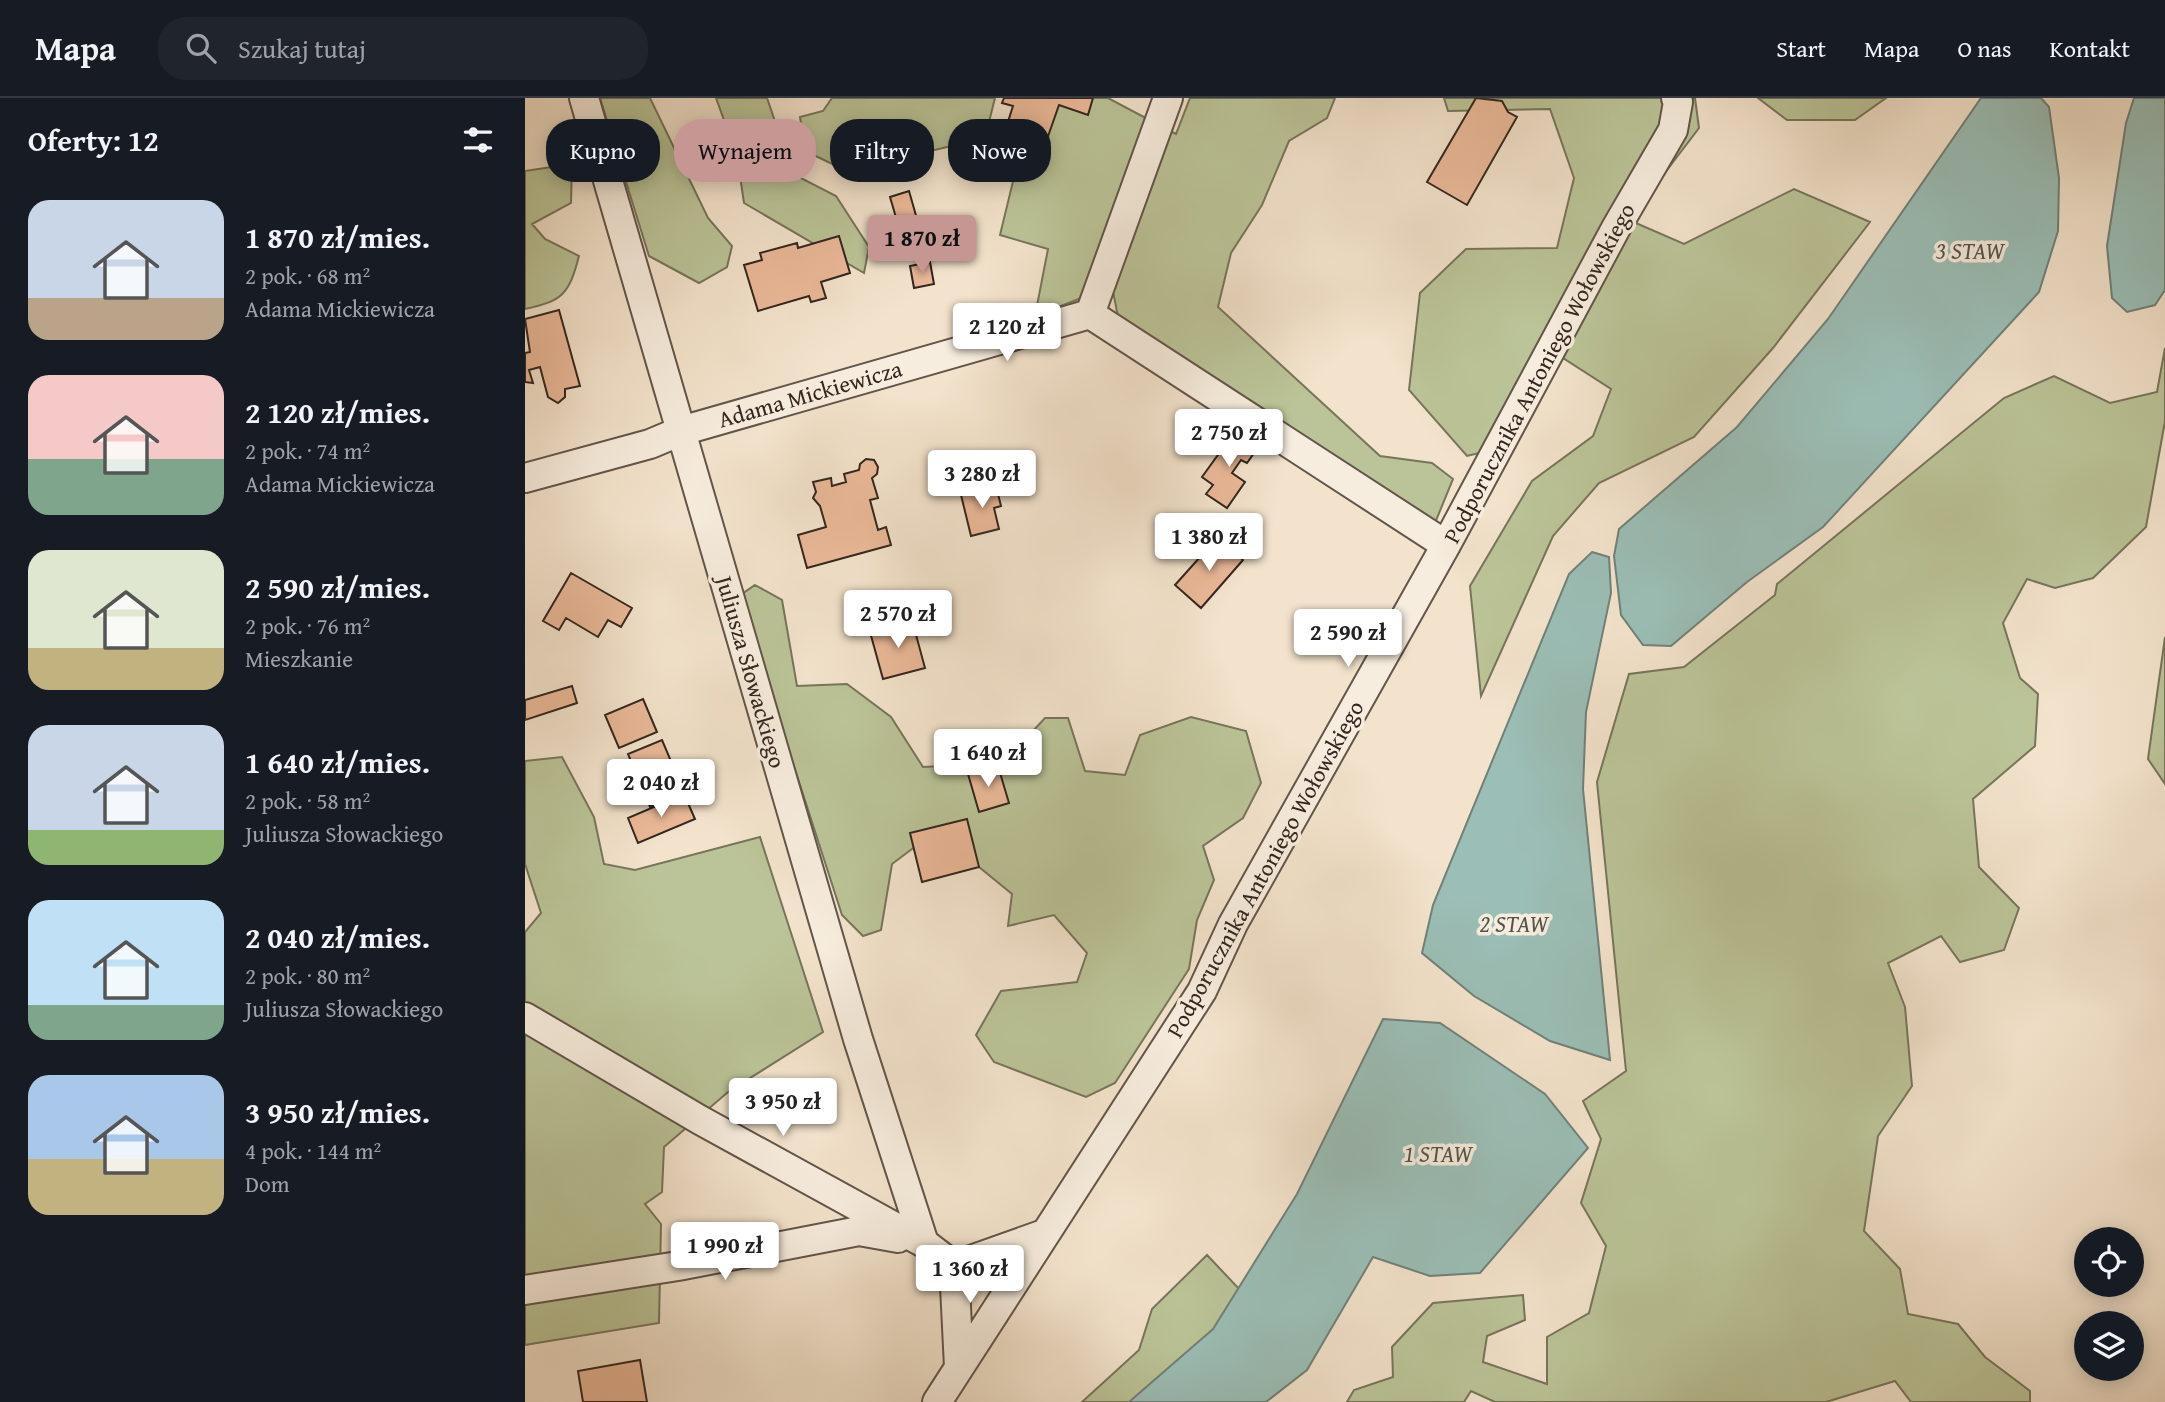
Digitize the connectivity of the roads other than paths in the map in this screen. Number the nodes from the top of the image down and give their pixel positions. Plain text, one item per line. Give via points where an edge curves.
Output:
1 (584, 98) edge
2 (1168, 98) edge
3 (1675, 98) edge
4 (1090, 314) junction
5 (681, 432) junction
6 (525, 478) edge
7 (1447, 545) junction
8 (525, 1017) edge
9 (1044, 1234) junction
10 (924, 1243) junction
11 (954, 1266) junction
12 (525, 1290) edge
13 (960, 1367) junction
14 (937, 1402) edge

1 - 5 street, Juliusza Słowackiego
2 - 4 street
3 - 7 street, Podporucznika Antoniego Wołowskiego via 1672,130
4 - 5 street, Adama Mickiewicza
4 - 7 street
5 - 6 street, Adama Mickiewicza
5 - 10 street, Juliusza Słowackiego via 858,1039
7 - 9 street, Podporucznika Antoniego Wołowskiego via 1233,924 1202,991
8 - 10 street
9 - 11 street
9 - 13 street, Podporucznika Antoniego Wołowskiego
10 - 11 street
10 - 12 street via 859,1231
11 - 13 street
13 - 14 street, Podporucznika Antoniego Wołowskiego

